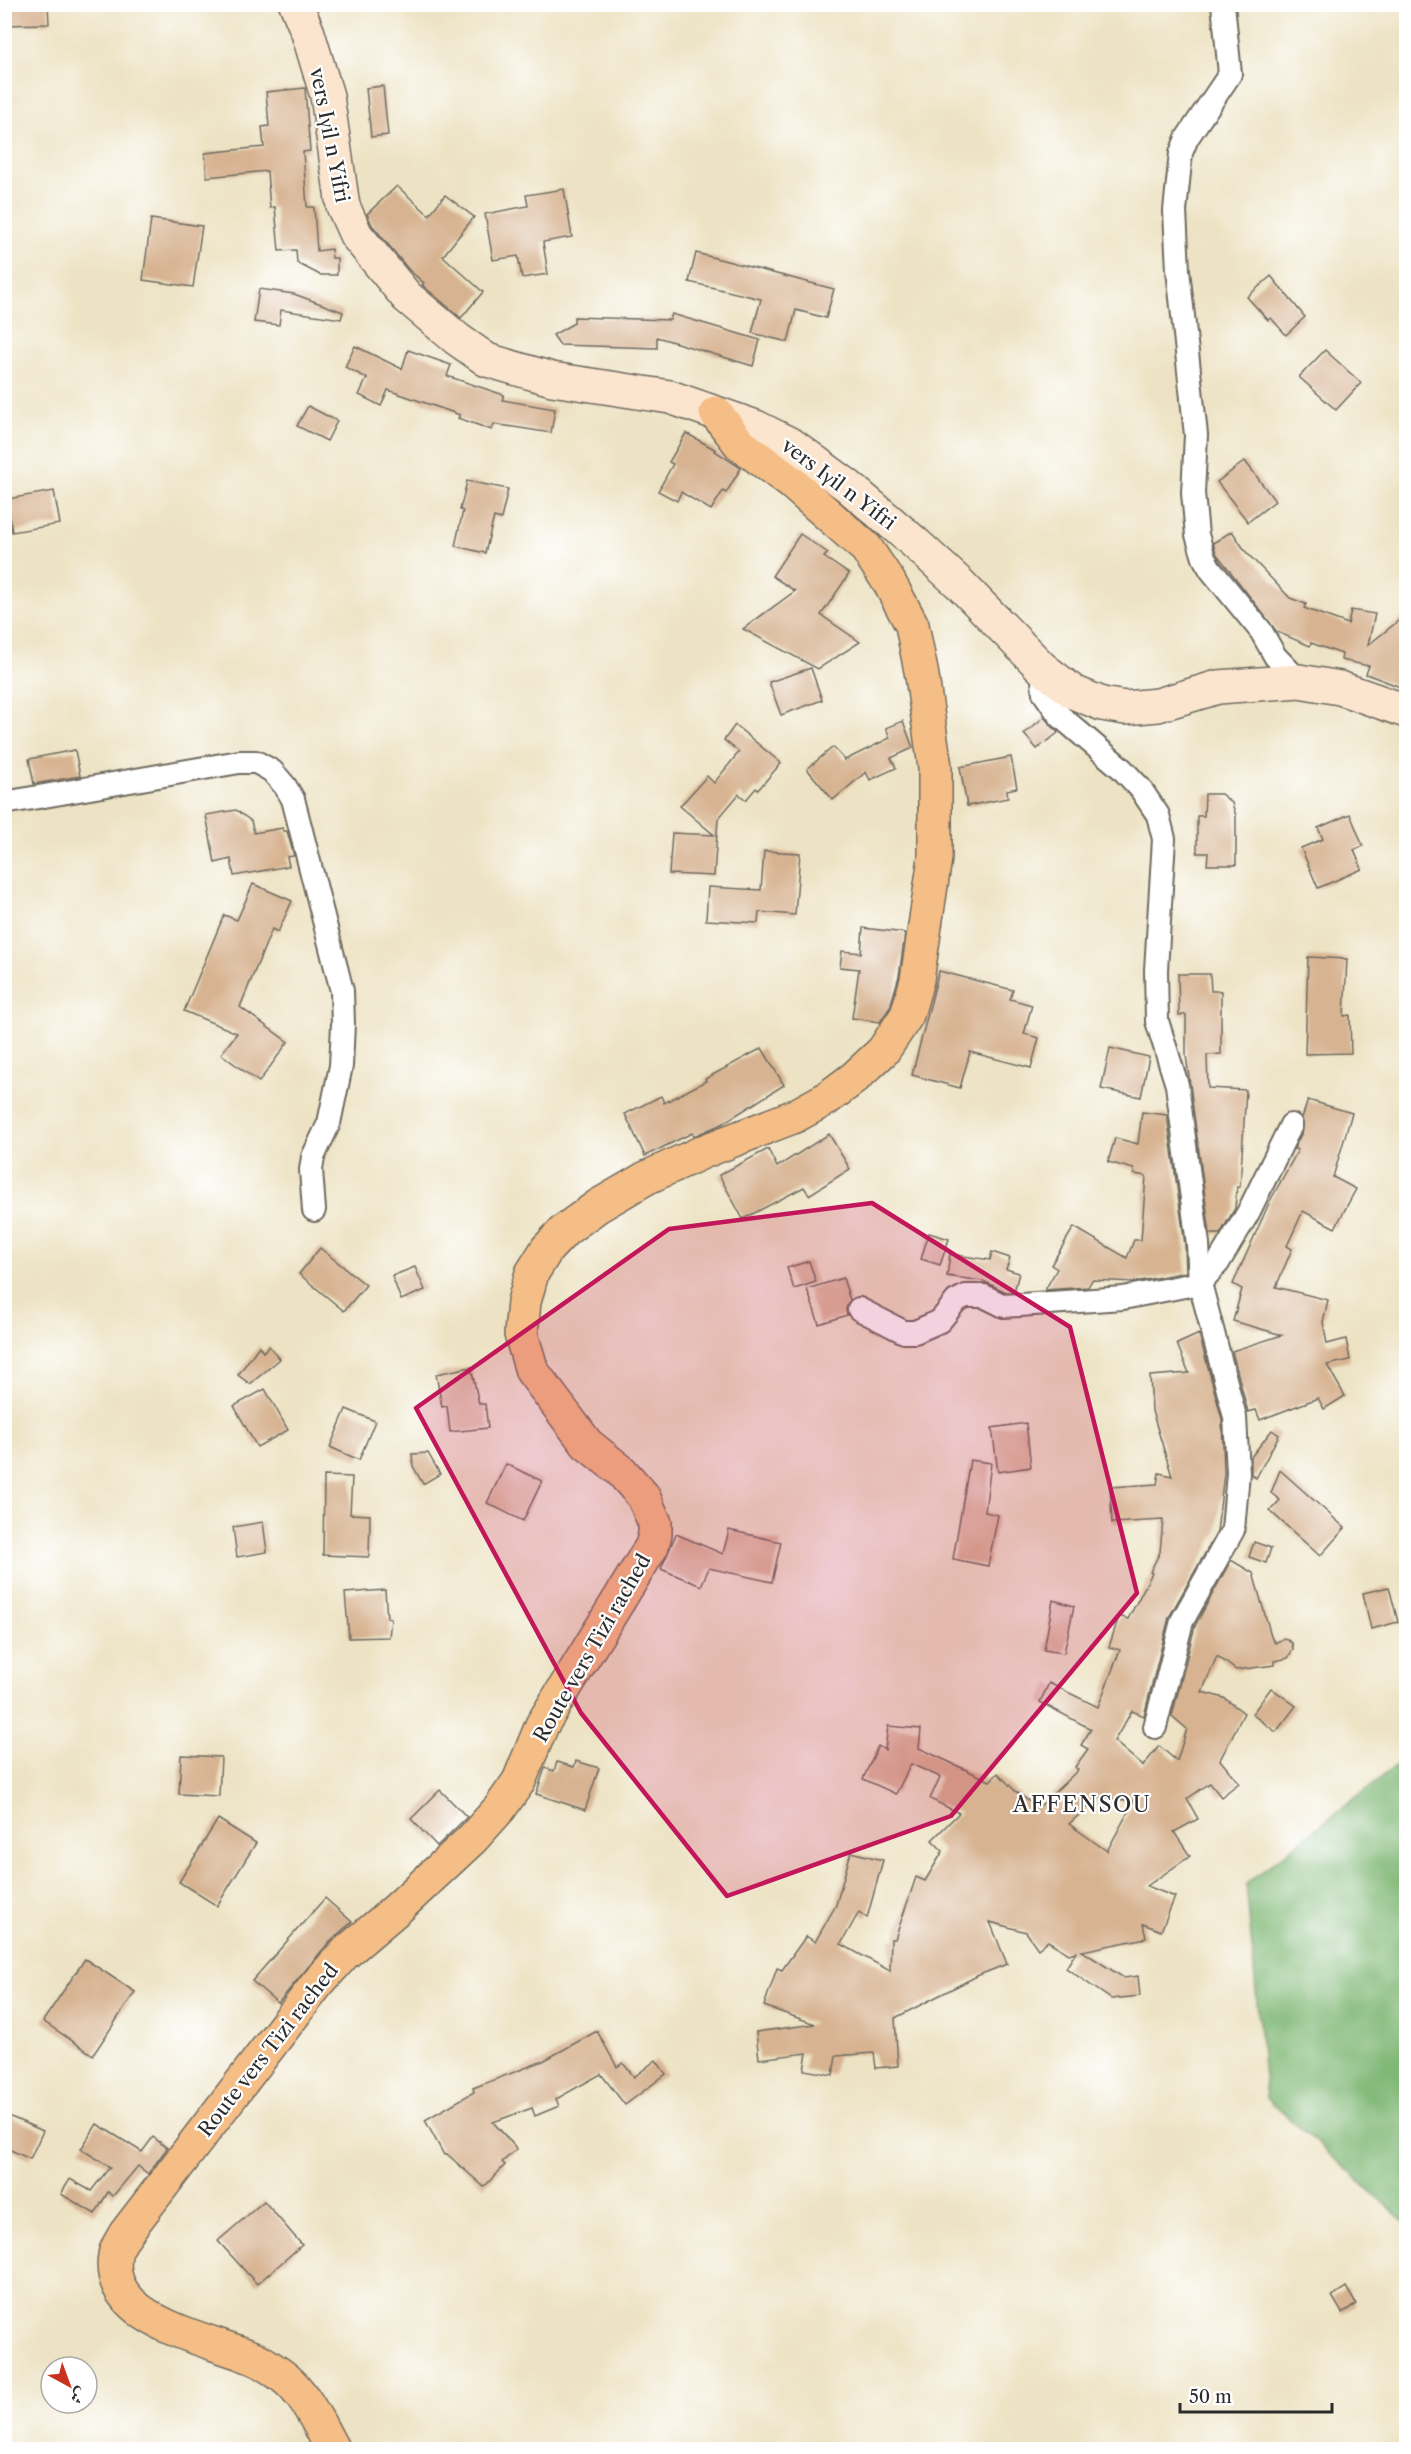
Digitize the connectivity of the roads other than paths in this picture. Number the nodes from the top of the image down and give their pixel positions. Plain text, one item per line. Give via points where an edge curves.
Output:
1 (296, 4) edge
2 (1223, 4) edge
3 (716, 413) junction
4 (1042, 668) junction
5 (1299, 681) junction
6 (1407, 711) edge
7 (4, 803) edge
8 (1292, 1125) dead end
9 (314, 1210) dead end
10 (1200, 1283) junction
11 (859, 1310) dead end
12 (1155, 1727) dead end
13 (333, 2450) edge

1 - 3 main road, vers Iγil n Yifri via 327,96 343,206 356,235 407,297 487,360 552,379 670,397
2 - 5 street via 1230,74 1187,138 1181,153 1175,211 1196,435 1193,493 1197,535 1211,570 1261,631 1275,656
3 - 4 main road, vers Iγil n Yifri via 792,445 848,486 960,584
3 - 13 main road, Route vers Tizi rached via 740,444 792,483 866,549 890,582 912,625 935,767 934,858 917,980 907,1015 883,1051 826,1099 795,1116 646,1178 598,1206 547,1249 532,1273 524,1302 521,1334 532,1371 587,1444 621,1471 643,1496 655,1523 652,1546 542,1725 519,1781 500,1808 317,1984 125,2234 115,2253 115,2272 124,2293 144,2314 174,2330 258,2360 283,2376 299,2393
4 - 5 main road, vers Iγil n Yifri via 1073,692 1125,708 1158,705 1218,687
4 - 10 street via 1044,693 1060,716 1121,768 1158,815 1164,839 1157,1021 1177,1085
5 - 6 main road, vers Iγil n Yifri via 1340,688
7 - 9 street via 239,762 256,762 272,771 285,786 304,837 342,991 341,1066 329,1123 313,1156
8 - 10 street via 1248,1213 1218,1263
10 - 11 street via 1113,1299 1004,1306 984,1296 966,1296 956,1301 940,1321 915,1332 904,1332
10 - 12 street via 1235,1417 1238,1473 1233,1530 1182,1621

